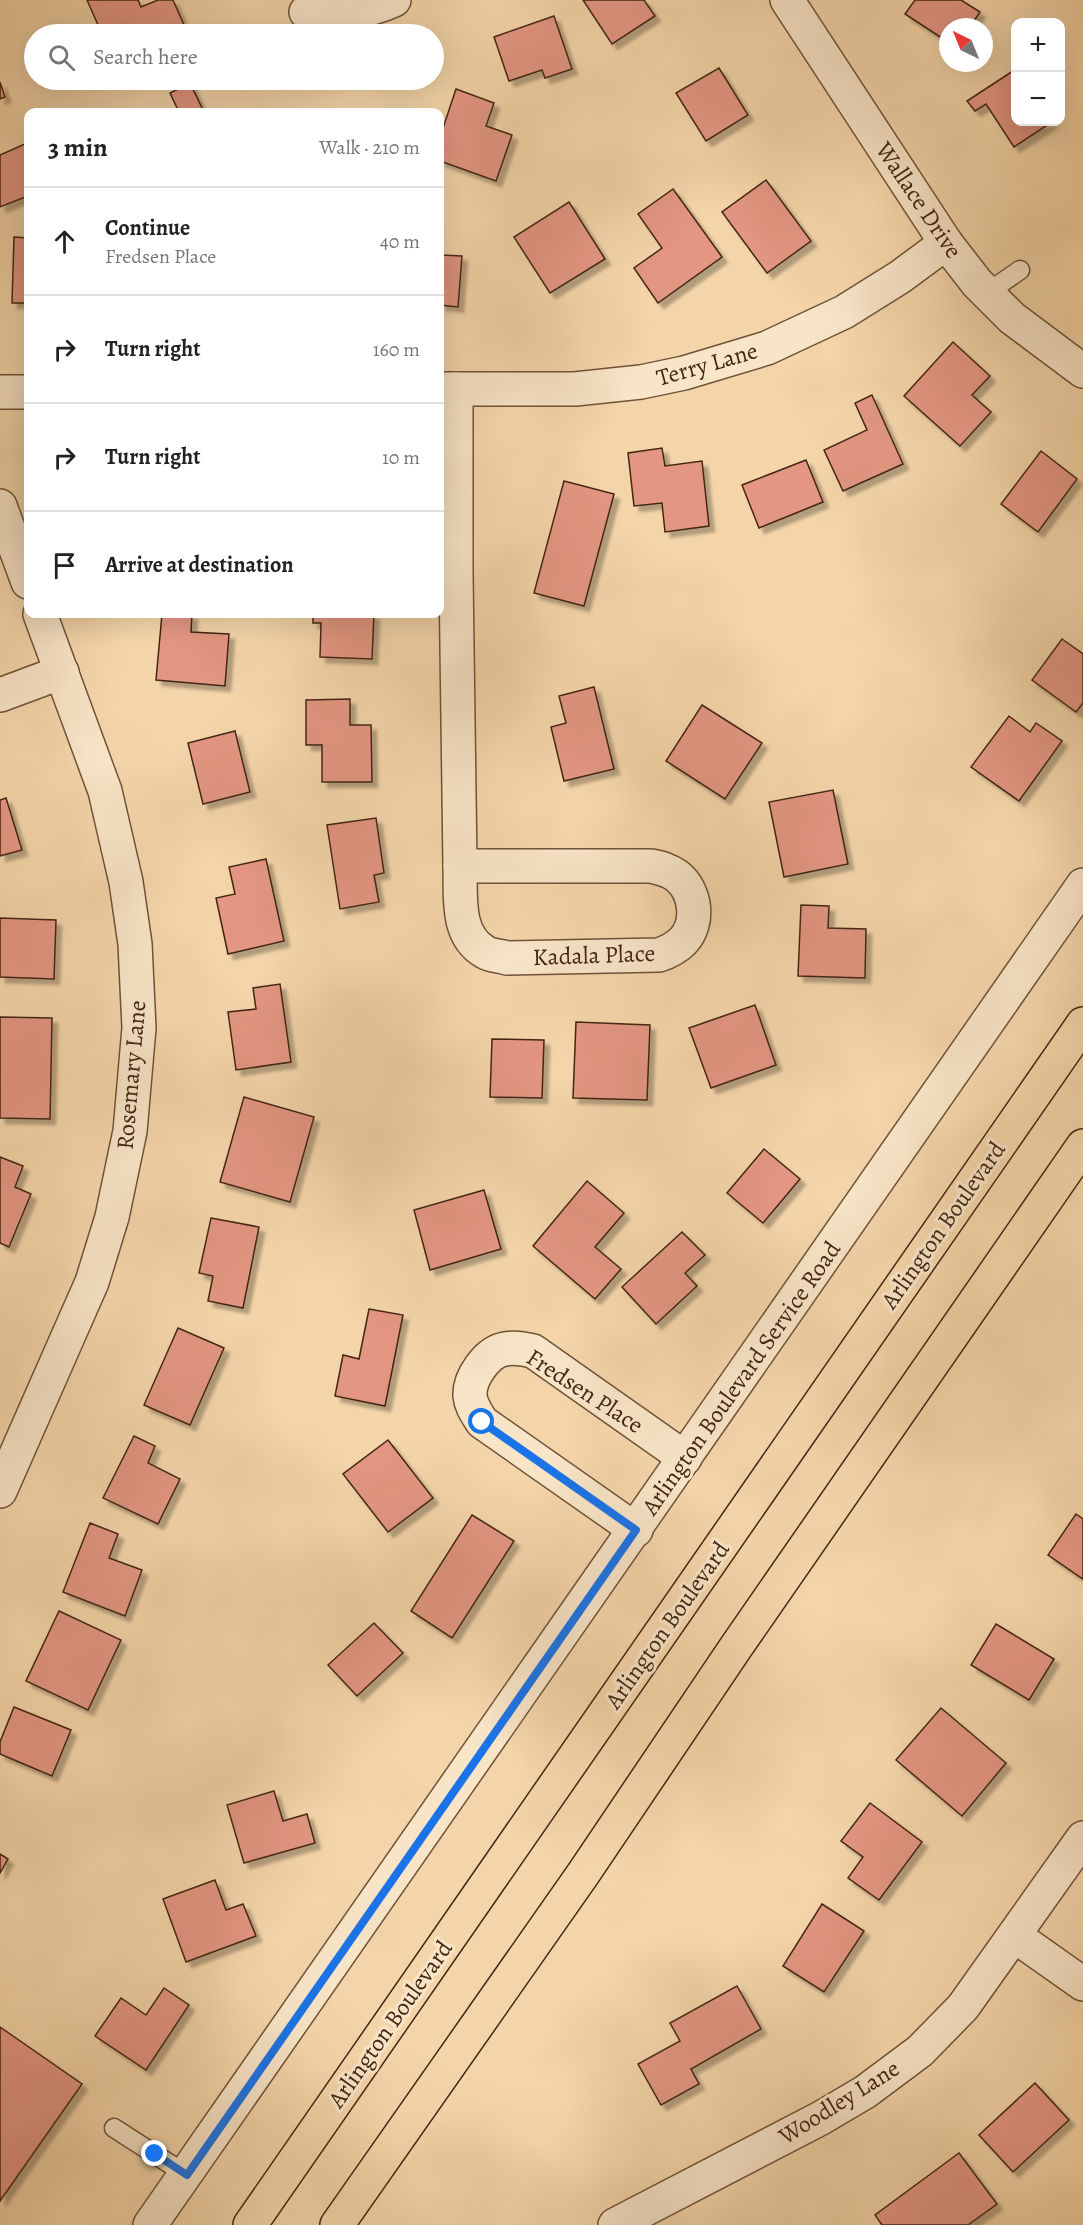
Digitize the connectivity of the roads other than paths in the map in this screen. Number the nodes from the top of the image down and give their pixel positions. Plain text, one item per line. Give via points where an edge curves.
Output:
1 (394, 0) edge
2 (787, 0) edge
3 (306, 12) dead end
4 (946, 243) junction
5 (1020, 270) dead end
6 (987, 293) junction
7 (1083, 371) edge
8 (448, 389) edge
9 (0, 392) edge
10 (24, 392) edge
11 (0, 506) edge
12 (24, 571) edge
13 (42, 618) edge
14 (62, 672) junction
15 (0, 695) edge
16 (460, 866) junction
17 (1083, 885) edge
18 (1083, 1024) edge
19 (1083, 1146) edge
20 (685, 1458) junction
21 (0, 1491) edge
22 (636, 1530) junction
23 (1083, 1838) edge
24 (1015, 1936) junction
25 (1083, 1984) edge
26 (114, 2128) dead end
27 (187, 2175) junction
28 (150, 2225) edge
29 (250, 2225) edge
30 (337, 2225) edge
31 (615, 2225) edge

1 - 3 street via 342,15
2 - 4 street, Wallace Drive
4 - 6 street, Wallace Drive
4 - 8 street, Terry Lane via 844,312 767,348 684,373 641,382 575,388
5 - 6 lane
6 - 7 street, Wallace Drive via 1012,318
8 - 16 street, Kadala Place via 456,574
9 - 10 street
11 - 12 street
13 - 14 street, Rosemary Lane
14 - 15 street
14 - 21 street, Rosemary Lane via 105,791 126,882 135,944 139,1028 130,1131 112,1217 92,1282
16 - 16 street, Kadala Place via 665,869 689,888 695,910 692,926 685,939 659,956 507,958 485,952 468,937 462,923
17 - 20 street, Arlington Boulevard Service Road
18 - 29 highway, Arlington Boulevard
19 - 30 highway
20 - 22 street, Arlington Boulevard Service Road
20 - 22 street, Fredsen Place via 533,1351 501,1349 484,1362 472,1380 470,1395 472,1407 482,1422
22 - 27 street, Arlington Boulevard Service Road
23 - 24 street, Woodley Lane
24 - 25 street
24 - 31 street, Woodley Lane via 963,2007 920,2051 865,2092
26 - 27 lane
27 - 28 street, Arlington Boulevard Service Road

